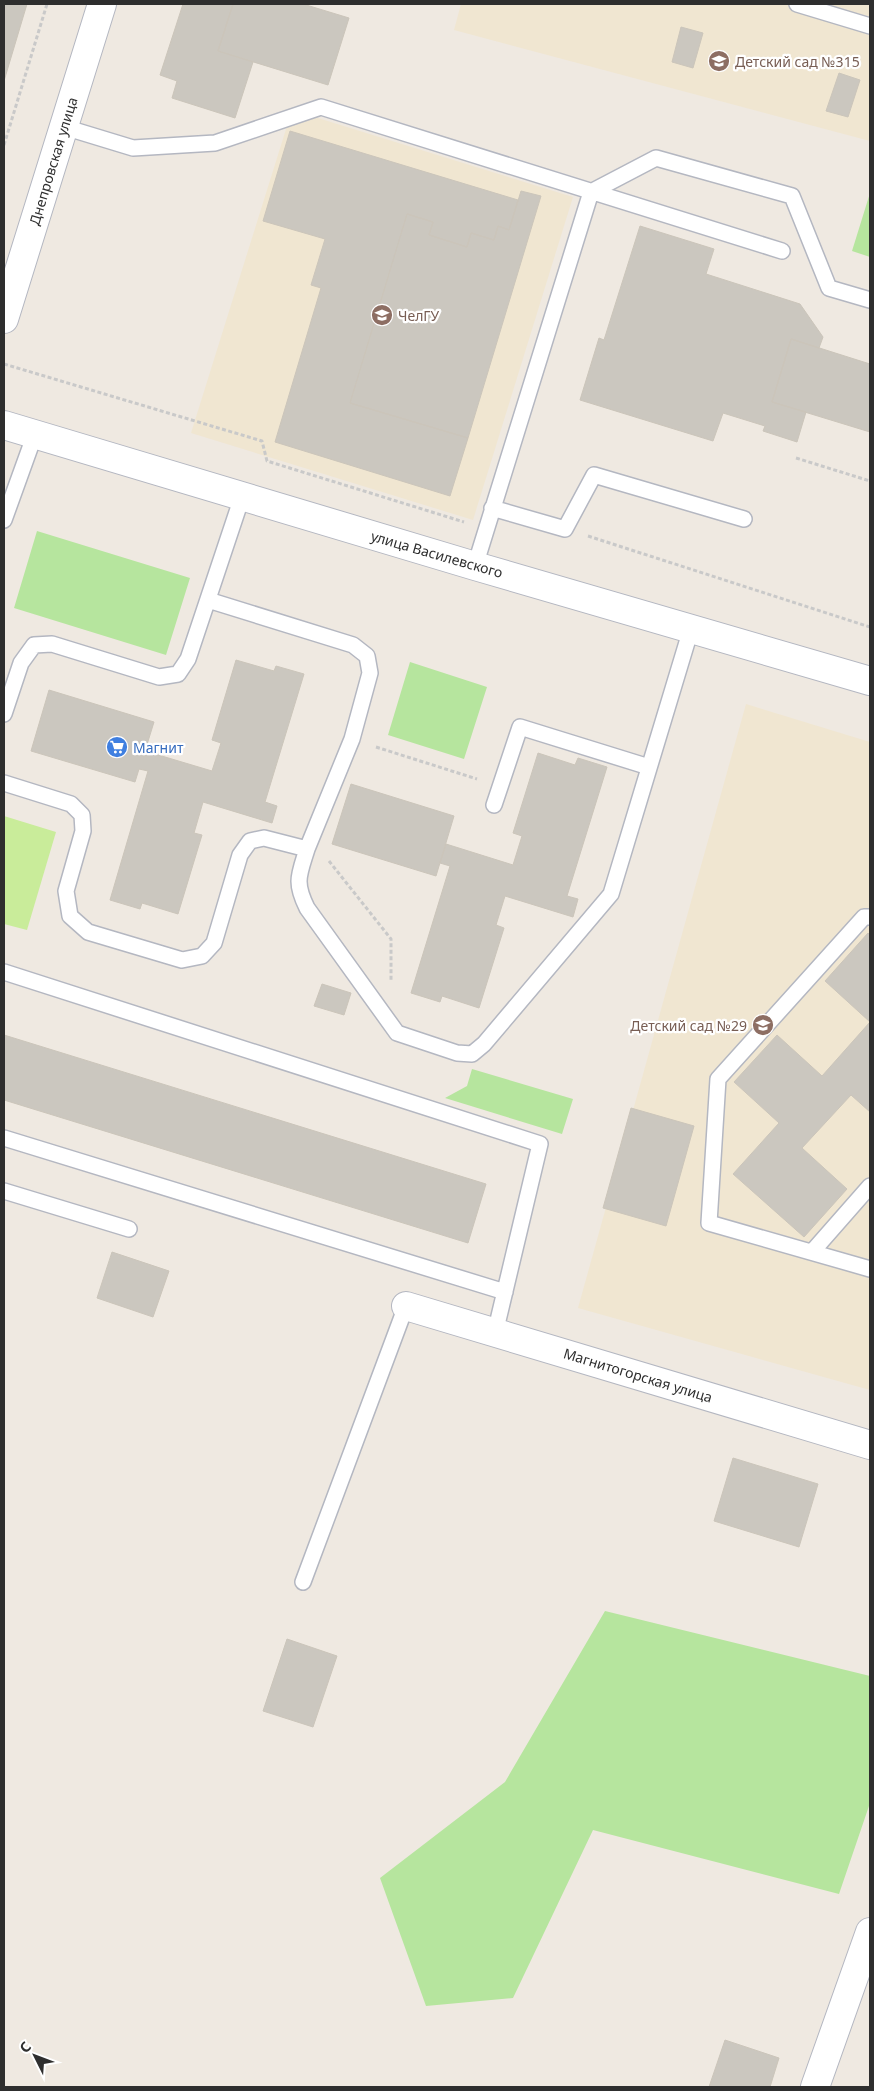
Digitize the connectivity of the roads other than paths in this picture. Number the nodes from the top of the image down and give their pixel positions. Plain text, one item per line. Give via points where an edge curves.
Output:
1 (102, 4) edge
2 (797, 4) edge
3 (870, 26) edge
4 (64, 127) junction
5 (591, 192) junction
6 (782, 251) dead end
7 (870, 300) edge
8 (4, 319) edge
9 (4, 425) edge
10 (35, 434) junction
11 (242, 497) junction
12 (492, 508) junction
13 (744, 519) dead end
14 (4, 520) edge
15 (475, 566) junction
16 (208, 600) junction
17 (691, 628) junction
18 (870, 681) edge
19 (4, 714) edge
20 (649, 767) junction
21 (4, 783) edge
22 (494, 805) dead end
23 (309, 844) junction
24 (870, 917) edge
25 (4, 972) edge
26 (4, 1138) edge
27 (870, 1186) edge
28 (4, 1191) edge
29 (129, 1229) dead end
30 (812, 1252) junction
31 (870, 1268) edge
32 (505, 1292) junction
33 (406, 1306) joint
34 (495, 1333) junction
35 (870, 1445) edge
36 (303, 1582) dead end
37 (870, 1932) edge
38 (815, 2087) edge

1 - 4 street, Днепровская улица
2 - 3 lane
4 - 5 lane via 134,148 216,143 321,107
4 - 8 street, Днепровская улица
5 - 6 lane
5 - 7 lane via 656,158 792,196 829,288
5 - 12 lane
9 - 10 street, улица Василевского
10 - 11 street, улица Василевского
10 - 14 lane
11 - 15 street, улица Василевского
11 - 16 lane
12 - 13 lane via 565,529 594,475
12 - 15 lane
15 - 17 street, улица Василевского
16 - 19 lane via 188,659 178,674 159,676 52,644 34,646 21,663
16 - 23 lane via 353,645 367,656 370,673 352,739
17 - 18 street, улица Василевского
17 - 20 lane
20 - 22 lane via 520,727
20 - 23 lane via 610,894 484,1044 472,1054 457,1053 397,1033 300,893 299,877
21 - 23 lane via 70,804 82,815 83,831 66,891 70,916 88,932 182,960 202,956 214,944 240,855 250,841 264,838
24 - 30 lane via 864,917 718,1079 709,1223
25 - 32 lane via 540,1144
26 - 32 lane
27 - 30 lane
28 - 29 lane
30 - 31 lane
32 - 34 lane
33 - 34 street, Магнитогорская улица
33 - 36 lane
34 - 35 street, Магнитогорская улица
37 - 38 street

